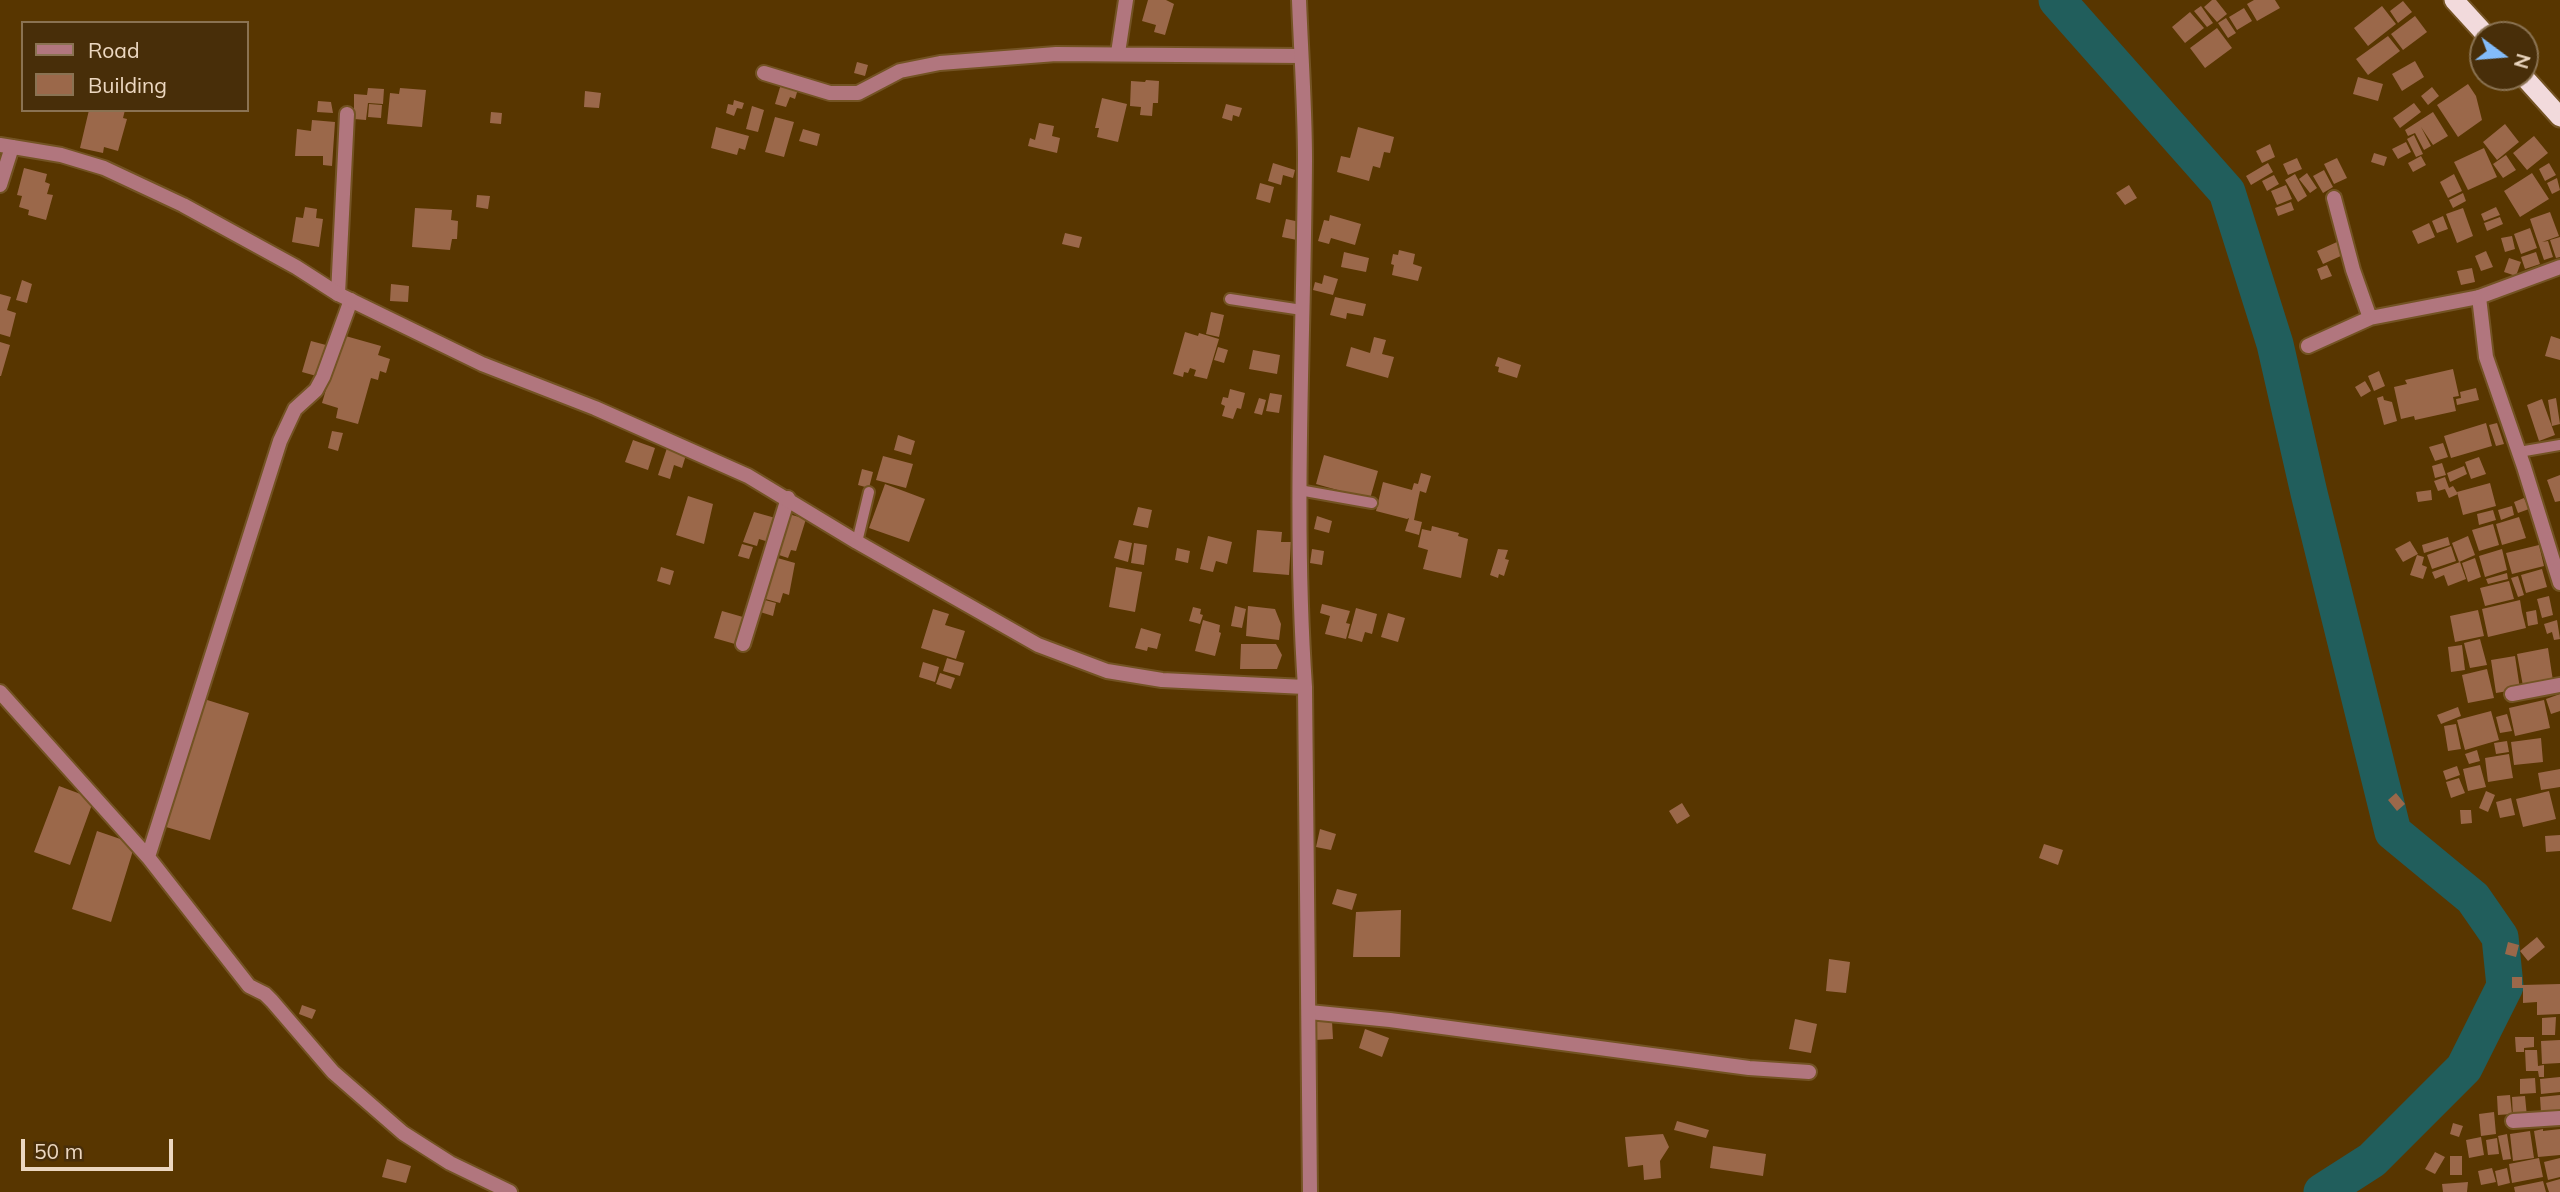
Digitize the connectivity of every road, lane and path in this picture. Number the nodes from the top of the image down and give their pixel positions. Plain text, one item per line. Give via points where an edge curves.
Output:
1 (1126, 0) edge
2 (1299, 0) edge
3 (2455, 0) edge
4 (2474, 21) edge
5 (1118, 53) junction
6 (1301, 56) junction
7 (764, 73) dead end
8 (2537, 91) edge
9 (347, 114) dead end
10 (2560, 117) edge
11 (6, 146) edge
12 (0, 185) edge
13 (2334, 198) dead end
14 (2560, 267) edge
15 (344, 297) junction
16 (2479, 297) junction
17 (1230, 299) dead end
18 (1302, 310) junction
19 (2370, 318) junction
20 (2308, 346) dead end
21 (2560, 445) edge
22 (2519, 452) junction
23 (1299, 490) junction
24 (869, 492) dead end
25 (788, 498) junction
26 (1372, 503) dead end
27 (857, 542) junction
28 (2560, 583) edge
29 (743, 644) dead end
30 (2560, 685) edge
31 (1305, 687) junction
32 (0, 692) edge
33 (2512, 694) dead end
34 (148, 857) junction
35 (1310, 1012) junction
36 (1809, 1072) dead end
37 (2560, 1118) edge
38 (2513, 1121) dead end
39 (510, 1192) edge
40 (1310, 1192) edge

1 - 5 street
2 - 6 street
3 - 4 highway
5 - 6 street
5 - 7 street via 940,63 900,71 858,93 830,93
6 - 18 street via 1305,156
8 - 10 highway
9 - 15 street
11 - 12 street
11 - 15 street via 104,168 183,205
13 - 19 street
14 - 16 street
15 - 25 street via 482,364 595,408
15 - 34 street via 323,377 295,409 280,441
16 - 19 street
16 - 22 street via 2486,357
17 - 18 lane
18 - 23 street
19 - 20 street
21 - 22 lane
22 - 28 street
23 - 26 lane
23 - 31 street
24 - 27 lane
25 - 27 street
25 - 29 street
27 - 31 street via 1038,645 1107,671 1162,680
30 - 33 street
31 - 35 street
32 - 34 street
34 - 39 street via 249,986 265,994 333,1072 403,1133 450,1163
35 - 36 street
35 - 40 street
37 - 38 street

